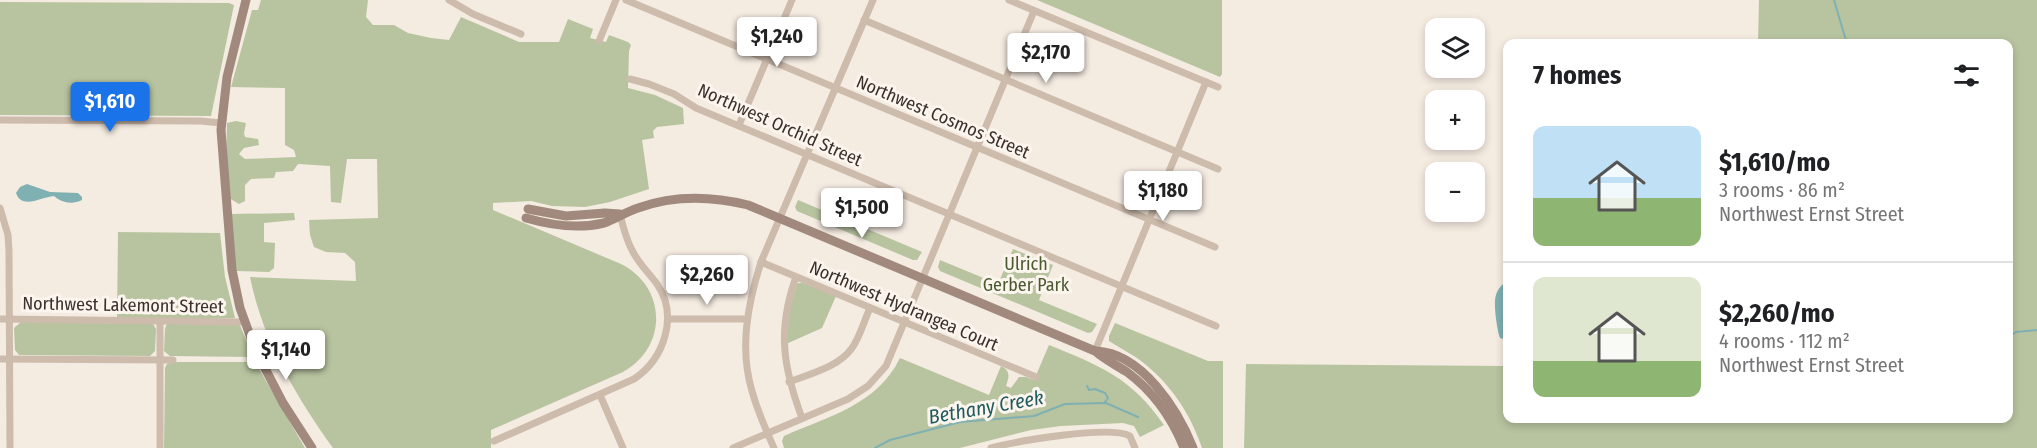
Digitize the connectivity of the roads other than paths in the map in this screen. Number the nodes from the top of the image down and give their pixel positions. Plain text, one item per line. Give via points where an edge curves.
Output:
1 (246, 0) edge
2 (449, 0) edge
3 (616, 0) edge
4 (626, 0) edge
5 (792, 0) edge
6 (873, 0) edge
7 (1009, 0) edge
8 (1034, 10) junction
9 (864, 20) junction
10 (521, 34) dead end
11 (599, 42) dead end
12 (767, 60) junction
13 (630, 79) dead end
14 (1005, 80) junction
15 (1206, 82) junction
16 (1218, 87) dead end
17 (835, 88) junction
18 (0, 120) edge
19 (221, 123) junction
20 (739, 125) junction
21 (978, 147) junction
22 (1178, 153) junction
23 (807, 154) junction
24 (1218, 169) dead end
25 (0, 208) edge
26 (527, 213) dead end
27 (620, 214) junction
28 (950, 214) junction
29 (781, 219) junction
30 (1150, 220) junction
31 (1215, 247) dead end
32 (761, 262) junction
33 (796, 278) junction
34 (923, 279) junction
35 (1122, 286) junction
36 (870, 309) junction
37 (0, 319) edge
38 (10, 319) junction
39 (668, 319) junction
40 (747, 319) junction
41 (160, 321) junction
42 (245, 322) junction
43 (905, 323) junction
44 (1216, 326) dead end
45 (1095, 351) junction
46 (0, 359) edge
47 (10, 359) junction
48 (160, 360) junction
49 (174, 360) dead end
50 (1036, 377) dead end
51 (789, 382) junction
52 (600, 395) junction
53 (802, 418) junction
54 (768, 433) junction
55 (1032, 440) junction
56 (494, 441) dead end
57 (10, 448) edge
58 (160, 448) edge
59 (312, 448) edge
60 (623, 448) edge
61 (733, 448) edge
62 (774, 448) edge
63 (991, 448) edge
64 (1034, 448) edge
65 (1135, 448) edge
66 (1184, 448) edge
67 (1193, 448) edge

1 - 19 street via 227,77
2 - 10 street
3 - 11 street
4 - 12 street, Northwest Cosmos Street
5 - 12 street
6 - 9 street
7 - 8 street
8 - 14 street
8 - 15 street
9 - 14 street
9 - 17 street
12 - 17 street, Northwest Cosmos Street
12 - 20 street
13 - 20 street, Northwest Orchid Street via 674,94 696,108
14 - 21 street
14 - 22 street
15 - 16 street
15 - 22 street
17 - 21 street, Northwest Cosmos Street
17 - 23 street
18 - 19 street
19 - 42 street via 232,270
20 - 23 street, Northwest Orchid Street
21 - 28 street
21 - 30 street, Northwest Cosmos Street
22 - 24 street
22 - 30 street
23 - 28 street, Northwest Orchid Street
23 - 29 street
25 - 38 street via 8,235
26 - 27 street via 546,224 581,225 606,222
27 - 29 street via 672,199 712,198 748,205
27 - 39 street via 632,252 663,295
28 - 34 street
28 - 35 street, Northwest Orchid Street
29 - 32 street
29 - 34 street
30 - 31 street, Northwest Cosmos Street
30 - 35 street
32 - 33 street, Northwest Hydrangea Court
32 - 40 street
33 - 36 street, Northwest Hydrangea Court
33 - 51 street via 784,336
34 - 43 street
34 - 45 street
35 - 44 street, Northwest Orchid Street
35 - 45 street
36 - 43 street, Northwest Hydrangea Court
36 - 51 street via 847,354
37 - 38 street, Northwest Lakemont Street
38 - 41 street, Northwest Lakemont Street
38 - 47 street
39 - 40 street
39 - 52 street via 660,351 649,367
40 - 54 street via 751,390
41 - 42 street, Northwest Lakemont Street
41 - 48 street
42 - 59 street via 282,403
43 - 50 street, Northwest Hydrangea Court
43 - 53 street via 877,378 853,396
45 - 66 street via 1155,398
45 - 67 street via 1120,358 1148,378 1177,413
46 - 47 street
47 - 48 street
47 - 57 street
48 - 49 street
48 - 58 street
51 - 53 street
52 - 56 street
52 - 60 street
53 - 54 street
54 - 61 street
54 - 62 street
55 - 63 street
55 - 64 street
55 - 65 street via 1120,433 1130,436

